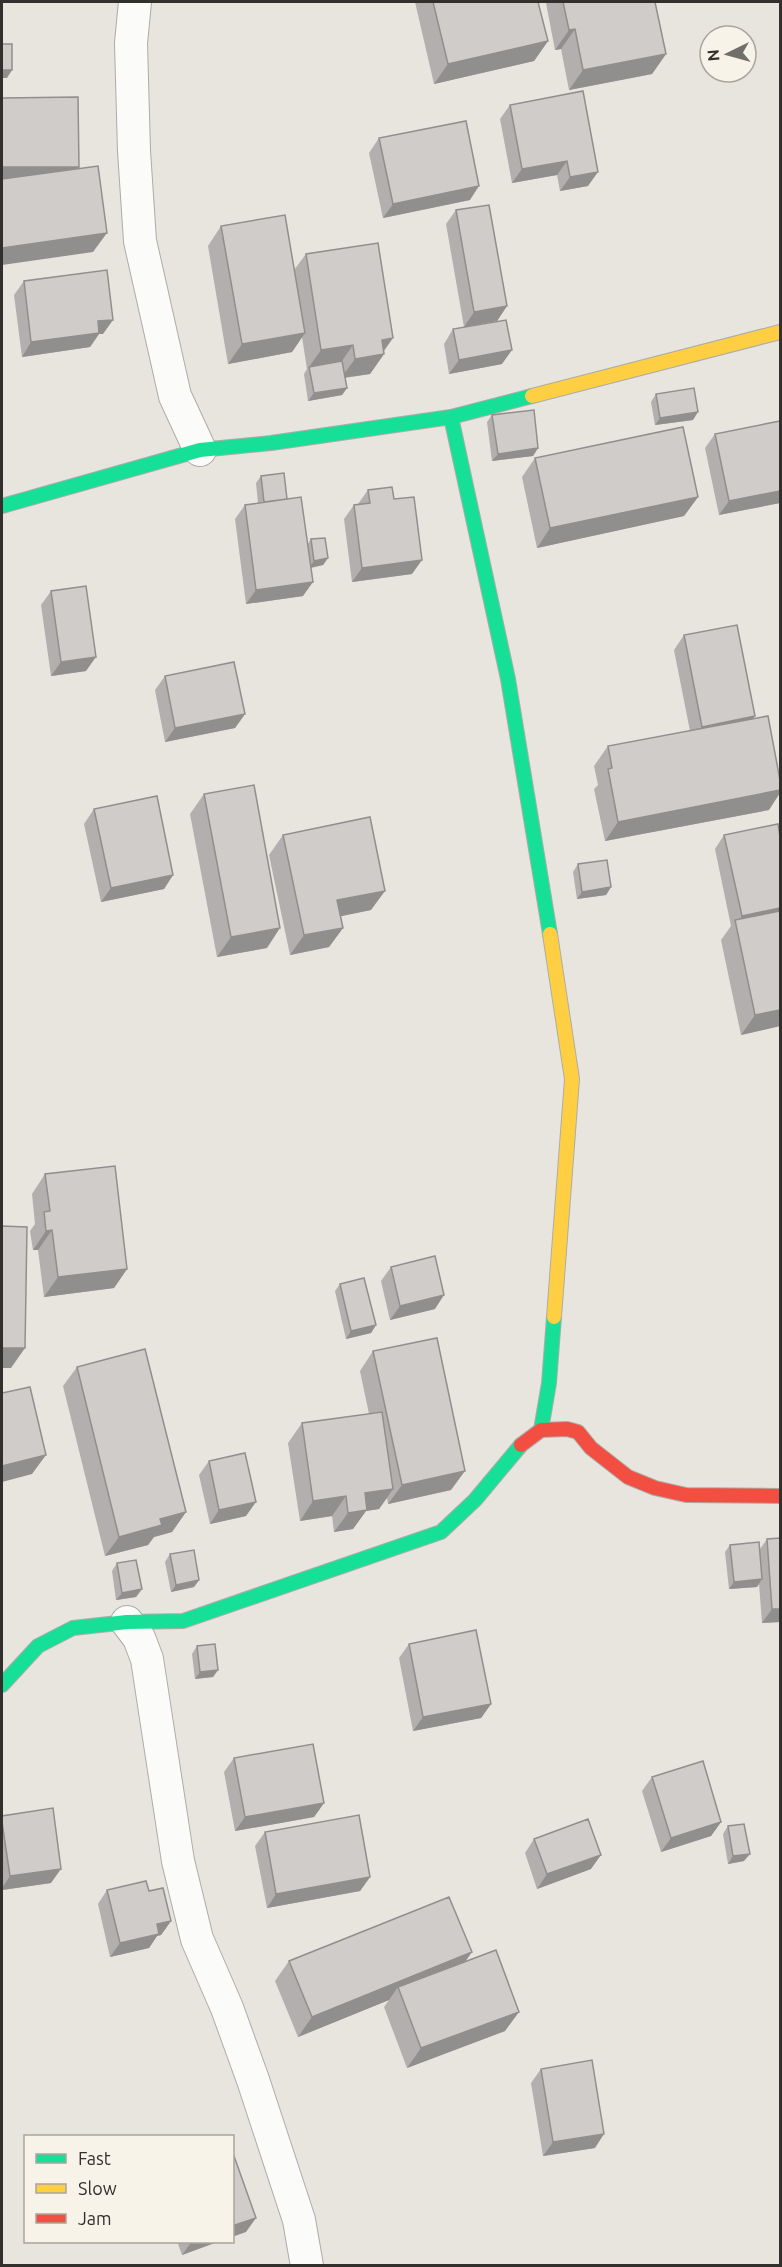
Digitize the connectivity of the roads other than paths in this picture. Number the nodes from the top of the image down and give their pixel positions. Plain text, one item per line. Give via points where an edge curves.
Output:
1 (135, 2) edge
2 (780, 332) edge
3 (451, 417) junction
4 (200, 450) junction
5 (2, 506) edge
6 (541, 1430) junction
7 (780, 1496) edge
8 (127, 1622) junction
9 (2, 1685) edge
10 (307, 2265) edge

1 - 4 street via 130,43 140,241 175,396
2 - 3 street
3 - 4 street
3 - 6 street via 508,679 572,1079 549,1383
4 - 5 street
6 - 7 street via 578,1432 628,1478 655,1488 687,1495
6 - 8 street via 525,1440 475,1500 441,1532 183,1620
8 - 9 street via 73,1628 38,1646
8 - 10 street via 147,1659 178,1861 197,1939 253,2080 300,2220

